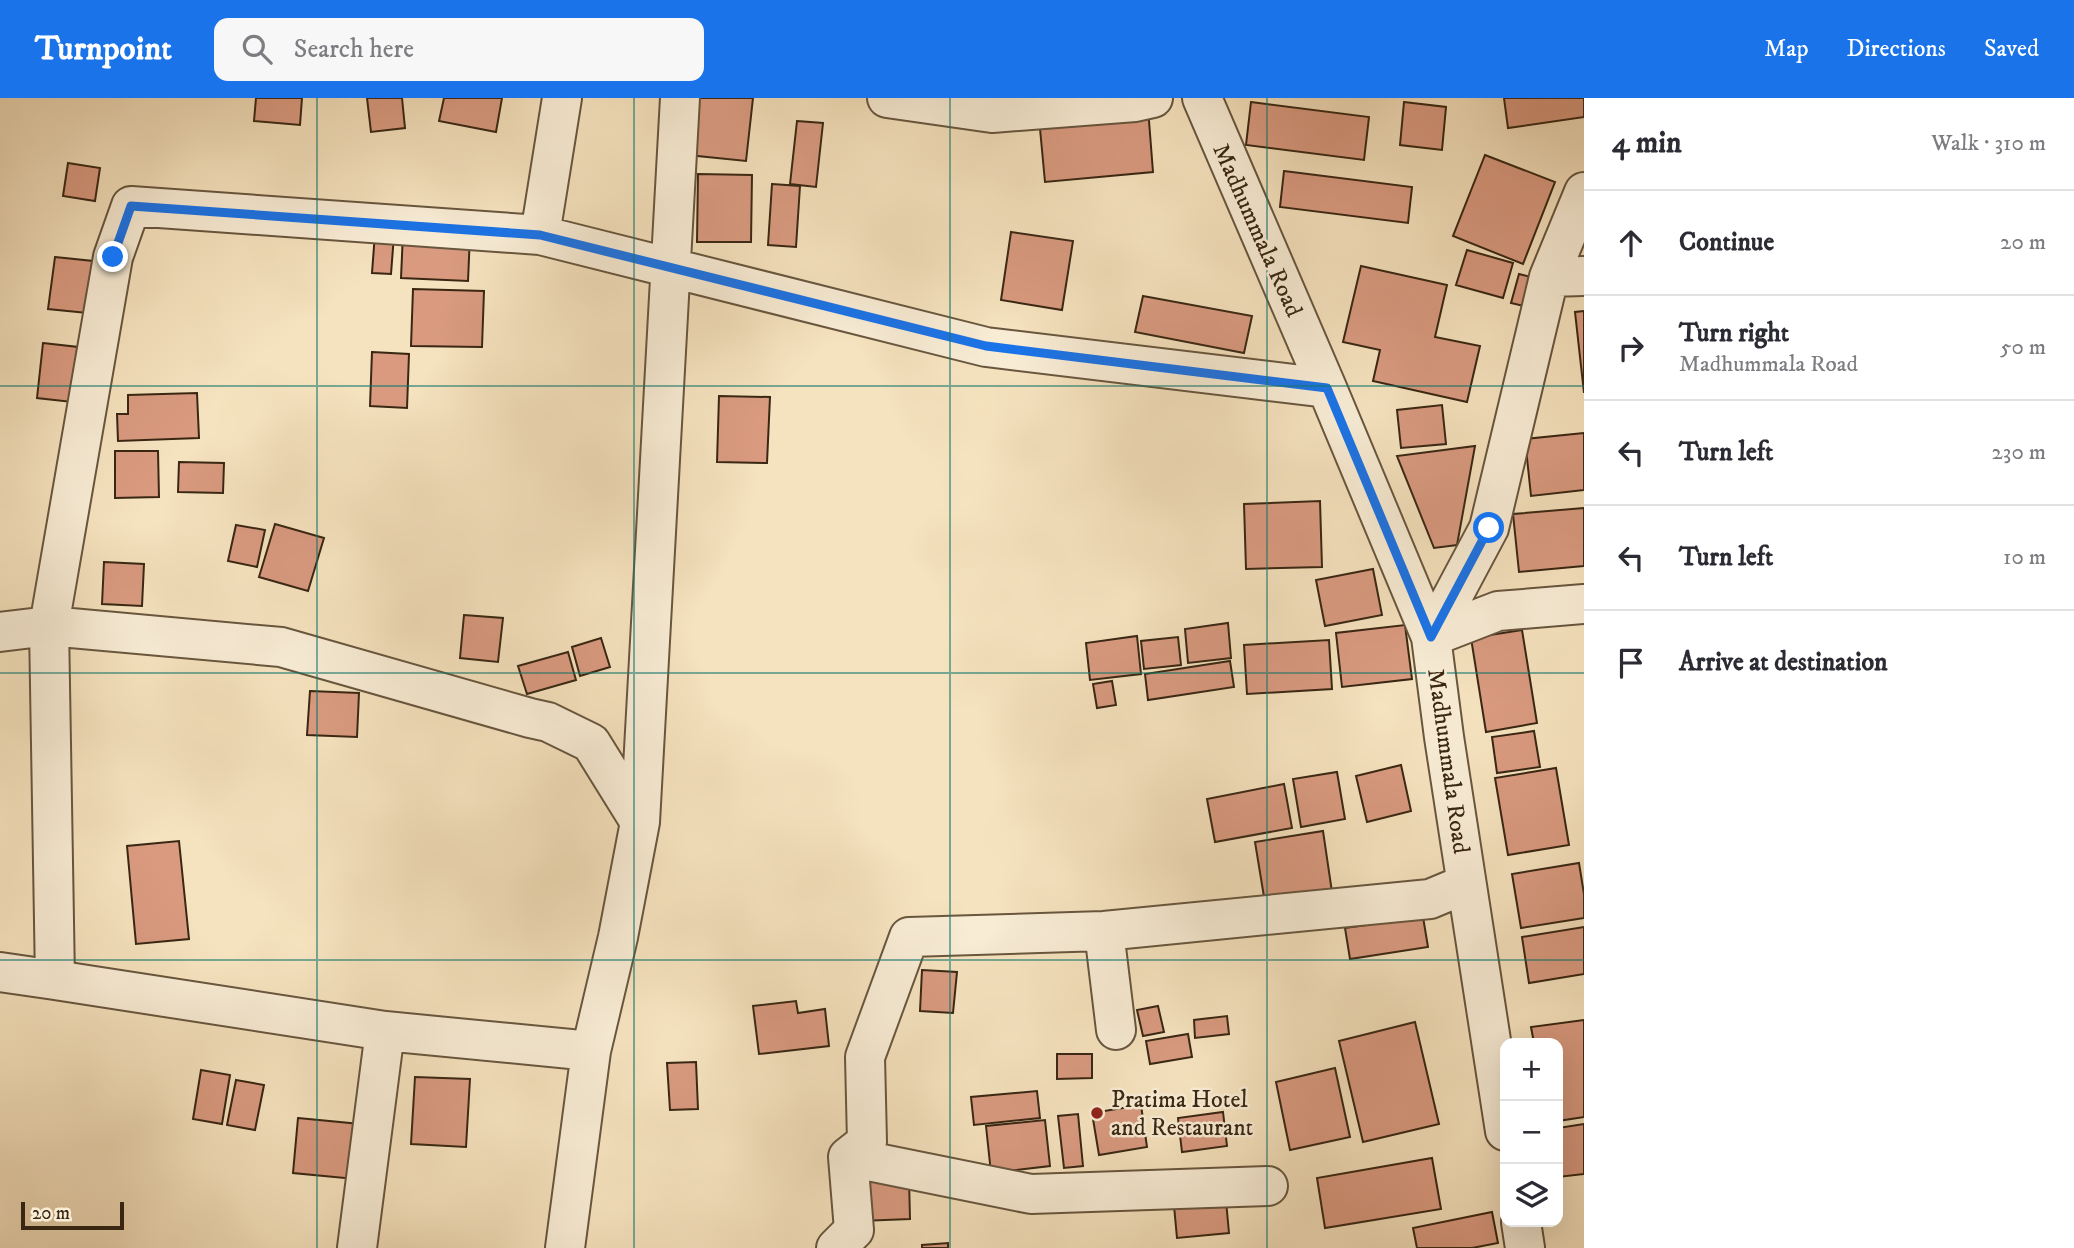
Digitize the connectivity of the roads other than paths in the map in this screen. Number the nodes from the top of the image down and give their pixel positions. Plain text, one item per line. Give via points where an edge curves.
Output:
1 (562, 98) edge
2 (680, 98) edge
3 (887, 98) edge
4 (1153, 98) edge
5 (1202, 98) edge
6 (1584, 192) edge
7 (540, 235) junction
8 (673, 267) junction
9 (1566, 276) edge
10 (1327, 388) junction
11 (1584, 604) edge
12 (49, 626) junction
13 (0, 632) edge
14 (1431, 637) junction
15 (640, 822) junction
16 (1466, 884) junction
17 (1104, 932) junction
18 (0, 972) edge
19 (55, 981) junction
20 (1116, 1030) dead end
21 (385, 1031) junction
22 (591, 1051) junction
23 (1500, 1101) edge
24 (848, 1157) junction
25 (1268, 1186) dead end
26 (1522, 1227) edge
27 (357, 1248) edge
28 (565, 1248) edge
29 (836, 1248) edge
30 (1525, 1248) edge

1 - 7 street
2 - 8 street
3 - 4 street via 992,113
5 - 10 street, Madhummala Road
6 - 9 street
7 - 8 street
7 - 12 street via 131,206 113,257
8 - 10 street via 986,346
8 - 15 street
9 - 14 street via 1489,528
10 - 14 street, Madhummala Road
11 - 14 street via 1497,611
12 - 13 street
12 - 15 street via 281,647 548,722 591,743
12 - 19 street
14 - 16 street, Madhummala Road
15 - 22 street
16 - 17 street via 1430,899
16 - 23 street, Madhummala Road
17 - 20 street
17 - 24 street via 909,937 865,1057 867,1142
18 - 19 street
19 - 21 street
21 - 22 street
21 - 27 street
22 - 28 street
24 - 25 street via 1031,1194
24 - 29 street via 853,1230
26 - 30 street

